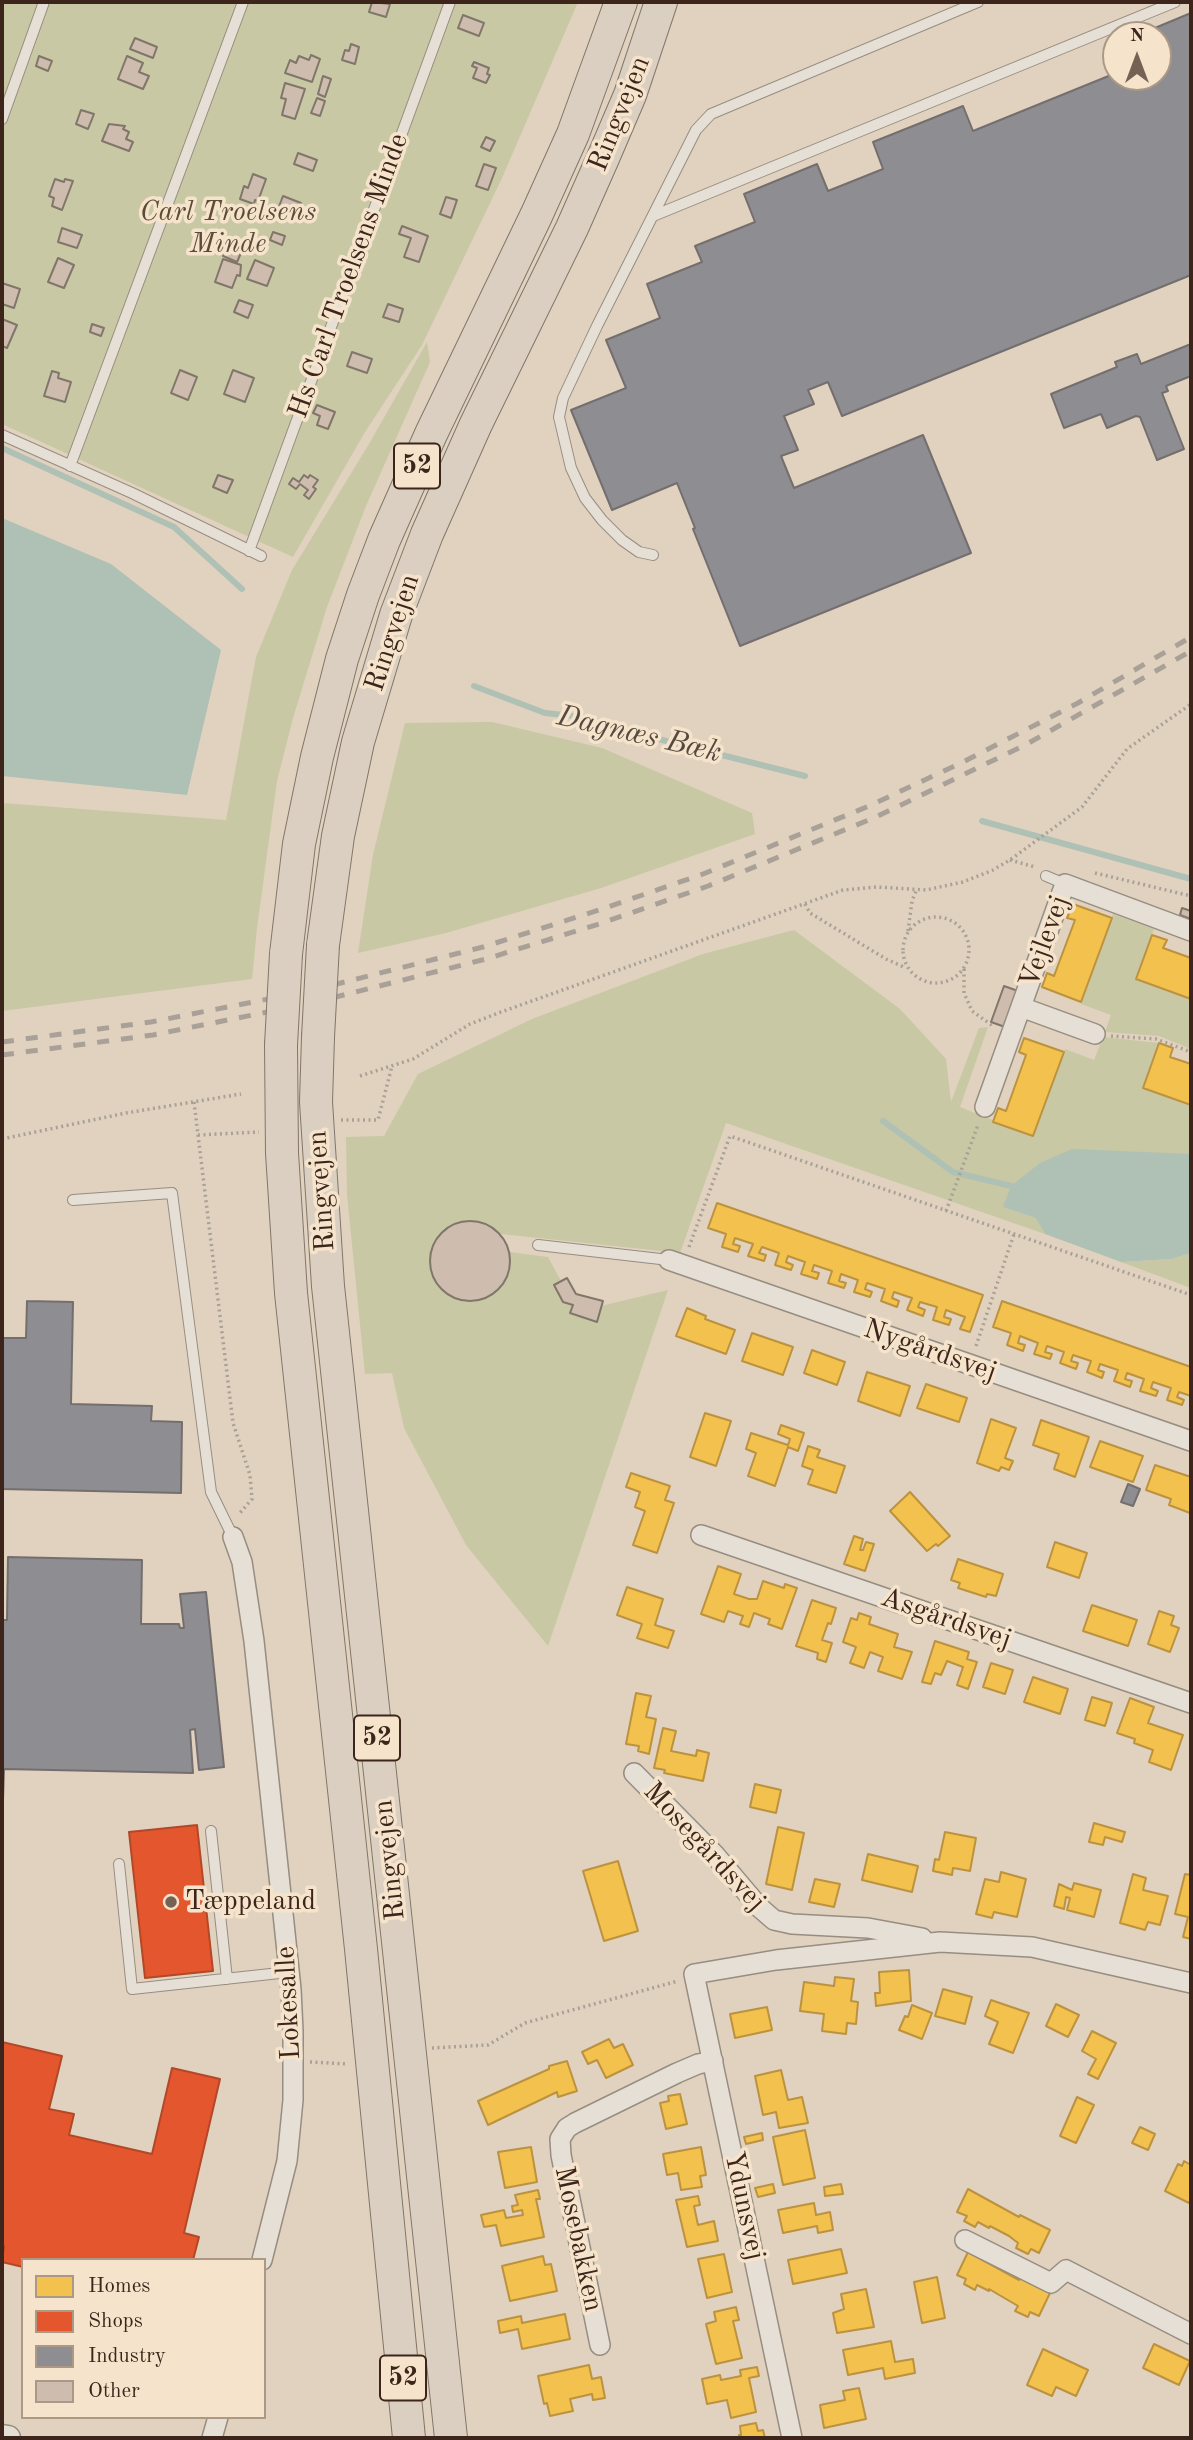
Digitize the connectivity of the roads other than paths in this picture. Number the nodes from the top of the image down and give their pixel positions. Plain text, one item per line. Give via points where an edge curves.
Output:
1 (44, 2) edge
2 (243, 2) edge
3 (450, 2) edge
4 (621, 2) edge
5 (661, 2) edge
6 (978, 2) edge
7 (1175, 2) edge
8 (2, 119) edge
9 (653, 216) junction
10 (2, 435) edge
11 (70, 466) junction
12 (249, 551) junction
13 (653, 555) dead end
14 (261, 556) dead end
15 (1046, 876) road end
16 (1065, 884) junction
17 (1191, 931) edge
18 (1021, 1007) junction
19 (1095, 1034) road end
20 (985, 1107) road end
21 (73, 1200) dead end
22 (538, 1245) dead end
23 (676, 1263) joint
24 (1191, 1441) edge
25 (230, 1532) joint
26 (701, 1535) dead end
27 (1191, 1703) edge
28 (634, 1773) dead end
29 (211, 1831) dead end
30 (118, 1864) dead end
31 (940, 1942) junction
32 (289, 1972) junction
33 (695, 1976) joint
34 (227, 1979) junction
35 (1191, 1983) edge
36 (713, 2061) junction
37 (965, 2240) dead end
38 (263, 2258) edge
39 (1191, 2334) edge
40 (600, 2345) dead end
41 (217, 2419) edge
42 (2, 2437) edge
43 (8, 2438) edge
44 (212, 2438) edge
45 (409, 2438) edge
46 (451, 2438) edge
47 (792, 2438) edge

1 - 8 lane
2 - 11 lane
3 - 12 lane, Hs Carl Troelsens Minde
4 - 45 main road, Ringvejen / 52, bridge via 573,134 431,434 363,595 317,757 298,855 286,954 282,1153 291,1293
5 - 46 main road, Ringvejen / 52, bridge via 603,158 476,424 397,615 355,756 323,945 317,1115 330,1300
6 - 9 lane via 711,114 696,130
7 - 9 lane
9 - 13 lane via 564,398 559,417 571,468 585,498 622,540
10 - 11 lane
11 - 12 lane
12 - 14 lane
15 - 16 lane
16 - 17 street, Vejlevej
16 - 18 street, Vejlevej
18 - 19 street, Vejlevej
18 - 20 street, Vejlevej
21 - 25 lane via 172,1193 211,1492
22 - 23 lane
23 - 24 street, Nygårdsvej
25 - 32 street, Lokesalle via 242,1562 254,1641
26 - 27 street, Asgårdsvej
28 - 31 street, Mosegårdsvej via 774,1920 868,1927
29 - 34 lane
30 - 34 lane via 132,1989
31 - 33 street, Mosegårdsvej via 803,1957
31 - 35 street, Mosegårdsvej via 1032,1947
32 - 34 lane
32 - 38 street, Lokesalle via 293,2101 287,2161
33 - 36 street, Ydunsvej
36 - 40 street, Mosebakken via 677,2073 575,2123 560,2139
36 - 47 street, Ydunsvej
37 - 39 street via 1051,2283 1066,2270
41 - 44 street
42 - 43 street

